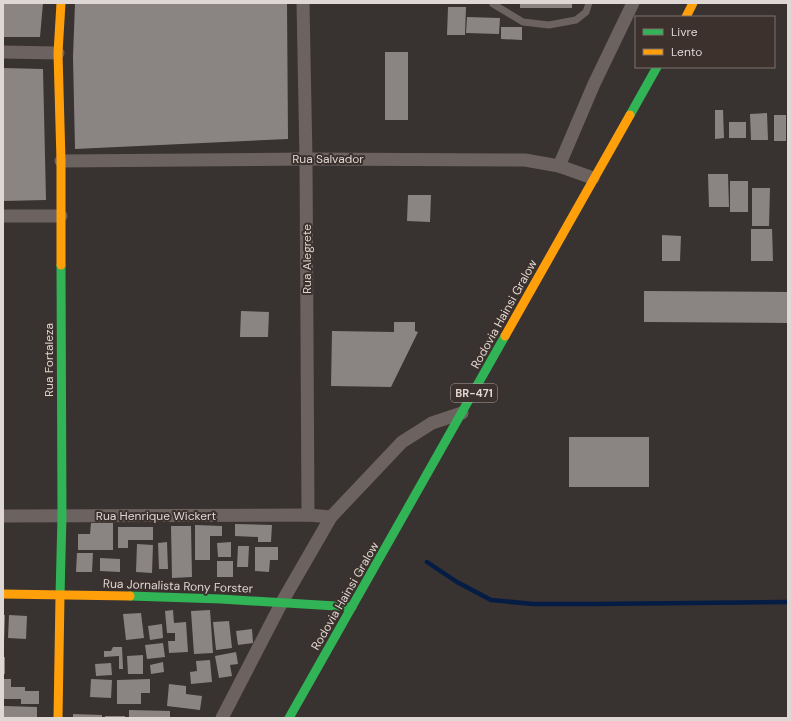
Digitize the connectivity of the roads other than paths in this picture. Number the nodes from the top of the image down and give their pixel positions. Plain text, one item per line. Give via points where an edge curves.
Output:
1 (61, 3) edge
2 (303, 3) edge
3 (589, 3) edge
4 (632, 3) edge
5 (694, 3) edge
6 (493, 4) edge
7 (687, 16) edge
8 (3, 52) edge
9 (58, 53) junction
10 (656, 68) edge
11 (306, 159) junction
12 (61, 161) junction
13 (559, 166) junction
14 (593, 178) junction
15 (3, 216) edge
16 (61, 216) junction
17 (462, 413) junction
18 (3, 516) edge
19 (62, 516) junction
20 (308, 516) junction
21 (331, 517) junction
22 (3, 594) edge
23 (61, 594) junction
24 (282, 602) junction
25 (352, 607) junction
26 (58, 718) edge
27 (222, 718) edge
28 (289, 718) edge

1 - 9 street, Rua Fortaleza
2 - 11 street, Rua Alegrete
3 - 6 lane via 586,12 576,20 549,25 523,22
4 - 13 street
5 - 7 street
8 - 9 street
9 - 12 street, Rua Fortaleza
10 - 14 street, Rodovia Hainsi Gralow / BR-471
11 - 12 street, Rua Salvador
11 - 13 street, Rua Salvador via 525,160
11 - 20 street, Rua Alegrete
12 - 16 street, Rua Fortaleza
13 - 14 street, Rua Salvador
14 - 17 street, Rodovia Hainsi Gralow / BR-471
15 - 16 street
16 - 19 street, Rua Fortaleza
17 - 21 street via 432,423 402,442
17 - 25 street, Rodovia Hainsi Gralow / BR-471
18 - 19 street, Rua Henrique Wickert
19 - 20 street, Rua Henrique Wickert
19 - 23 street, Rua Fortaleza
20 - 21 street, Rua Henrique Wickert
21 - 24 street
22 - 23 street, Rua Jornalista Rony Forster
23 - 24 street, Rua Jornalista Rony Forster
23 - 26 street, Rua Fortaleza
24 - 25 street, Rua Jornalista Rony Forster
24 - 27 street
25 - 28 street, Rodovia Hainsi Gralow / BR-471

